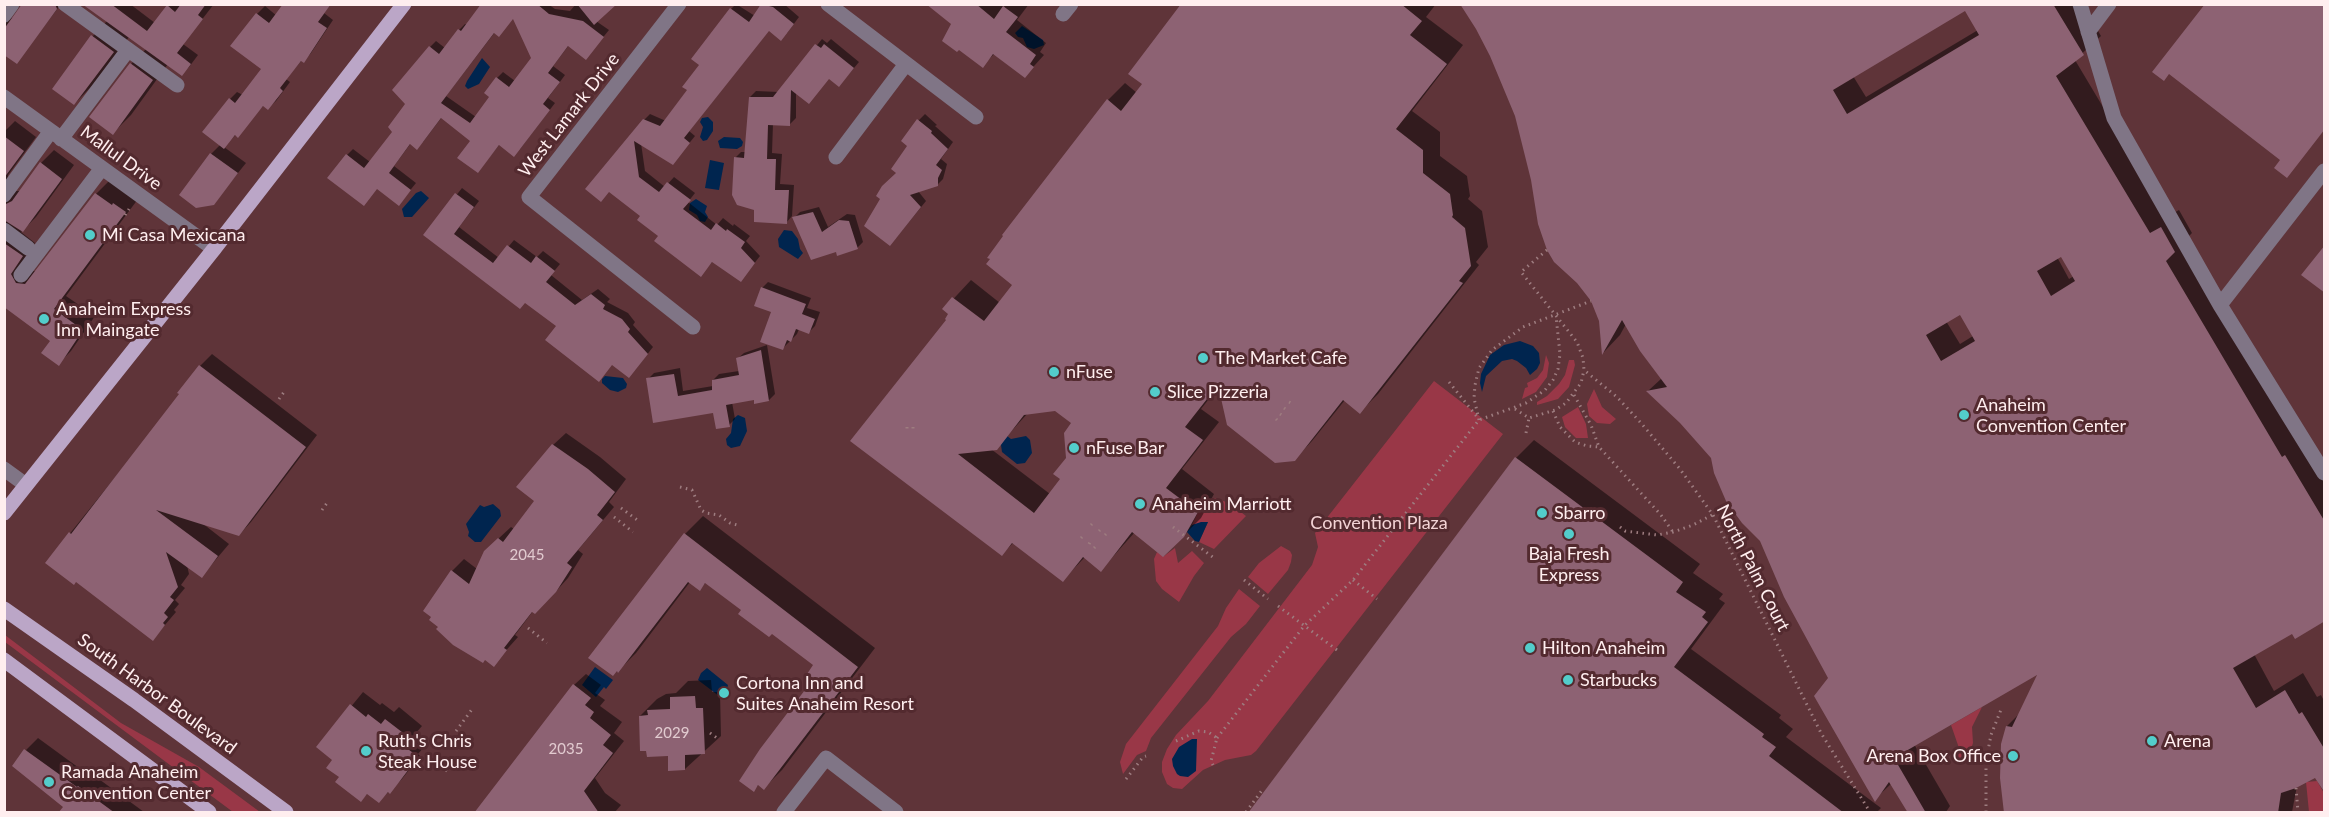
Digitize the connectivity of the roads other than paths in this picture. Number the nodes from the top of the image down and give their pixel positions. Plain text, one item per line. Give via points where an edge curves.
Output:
1 (12, 4) edge
2 (65, 4) edge
3 (404, 4) edge
4 (679, 4) edge
5 (828, 4) edge
6 (2080, 4) edge
7 (2109, 4) edge
8 (4, 15) edge
9 (2088, 32) junction
10 (128, 50) junction
11 (906, 64) junction
12 (177, 85) dead end
13 (4, 97) edge
14 (976, 117) dead end
15 (56, 135) junction
16 (836, 156) dead end
17 (102, 168) junction
18 (2325, 171) edge
19 (4, 195) edge
20 (4, 230) edge
21 (28, 248) dead end
22 (214, 249) junction
23 (21, 275) dead end
24 (2220, 305) junction
25 (693, 327) dead end
26 (4, 469) edge
27 (2325, 473) edge
28 (26, 485) junction
29 (4, 513) edge
30 (4, 609) edge
31 (4, 660) edge
32 (209, 813) edge
33 (286, 813) edge
34 (784, 813) edge
35 (896, 813) edge

1 - 8 street
2 - 10 street
3 - 22 main road
4 - 25 street, West Lamark Drive via 529,197
5 - 11 street
6 - 9 street
7 - 9 street
9 - 24 street via 2114,118
10 - 12 street
10 - 15 street
11 - 14 street
11 - 16 street
13 - 15 street, Mallul Drive
15 - 17 street, Mallul Drive
15 - 19 street
17 - 22 street, Mallul Drive
17 - 23 street
18 - 24 street
20 - 21 street
22 - 28 main road
24 - 27 street
26 - 28 street
28 - 29 main road
30 - 33 main road, South Harbor Boulevard
31 - 32 main road
34 - 35 street via 826,758

